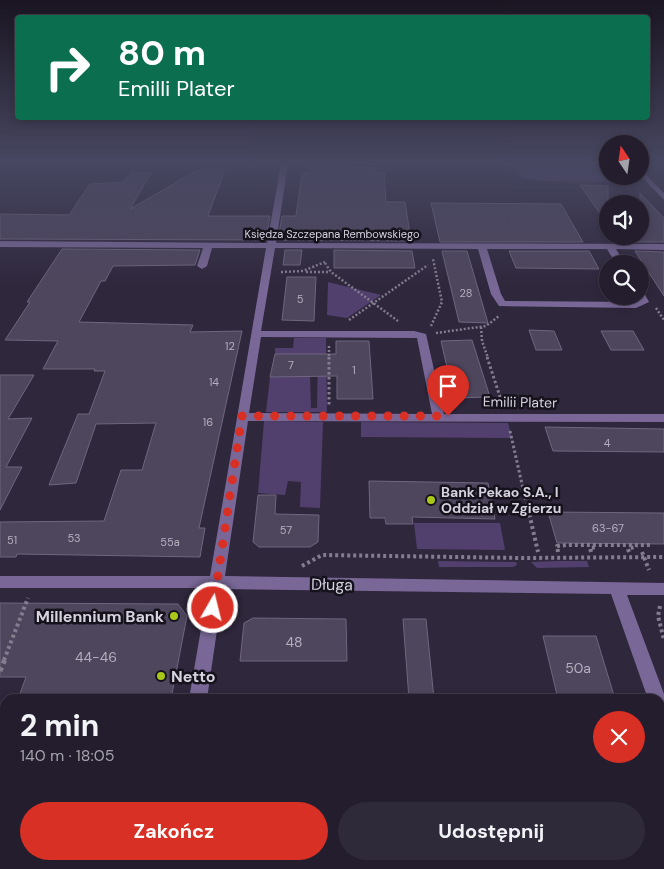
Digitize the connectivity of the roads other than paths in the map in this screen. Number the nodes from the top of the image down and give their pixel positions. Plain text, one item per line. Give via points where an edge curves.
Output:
1 (278, 205) edge
2 (0, 244) edge
3 (208, 246) junction
4 (271, 246) junction
5 (482, 247) junction
6 (610, 247) junction
7 (664, 247) edge
8 (615, 255) edge
9 (202, 266) dead end
10 (599, 305) edge
11 (255, 334) junction
12 (242, 416) junction
13 (439, 416) junction
14 (664, 418) edge
15 (0, 582) edge
16 (217, 583) junction
17 (617, 589) junction
18 (662, 596) edge
19 (199, 694) edge
20 (655, 694) edge

1 - 4 street
2 - 3 street, Księdza Szczepana Rembowskiego
3 - 4 street, Księdza Szczepana Rembowskiego
3 - 9 street
4 - 5 street, Księdza Szczepana Rembowskiego
4 - 11 street
5 - 6 street, Księdza Szczepana Rembowskiego
5 - 10 street via 502,304
6 - 7 street, Księdza Szczepana Rembowskiego
6 - 8 street
11 - 12 street
11 - 13 street via 422,336
12 - 13 street, Emilii Plater
12 - 16 street
13 - 14 street, Emilii Plater via 507,420
15 - 16 street, Długa
16 - 17 street, Długa
16 - 19 street
17 - 18 street, Długa
17 - 20 street

